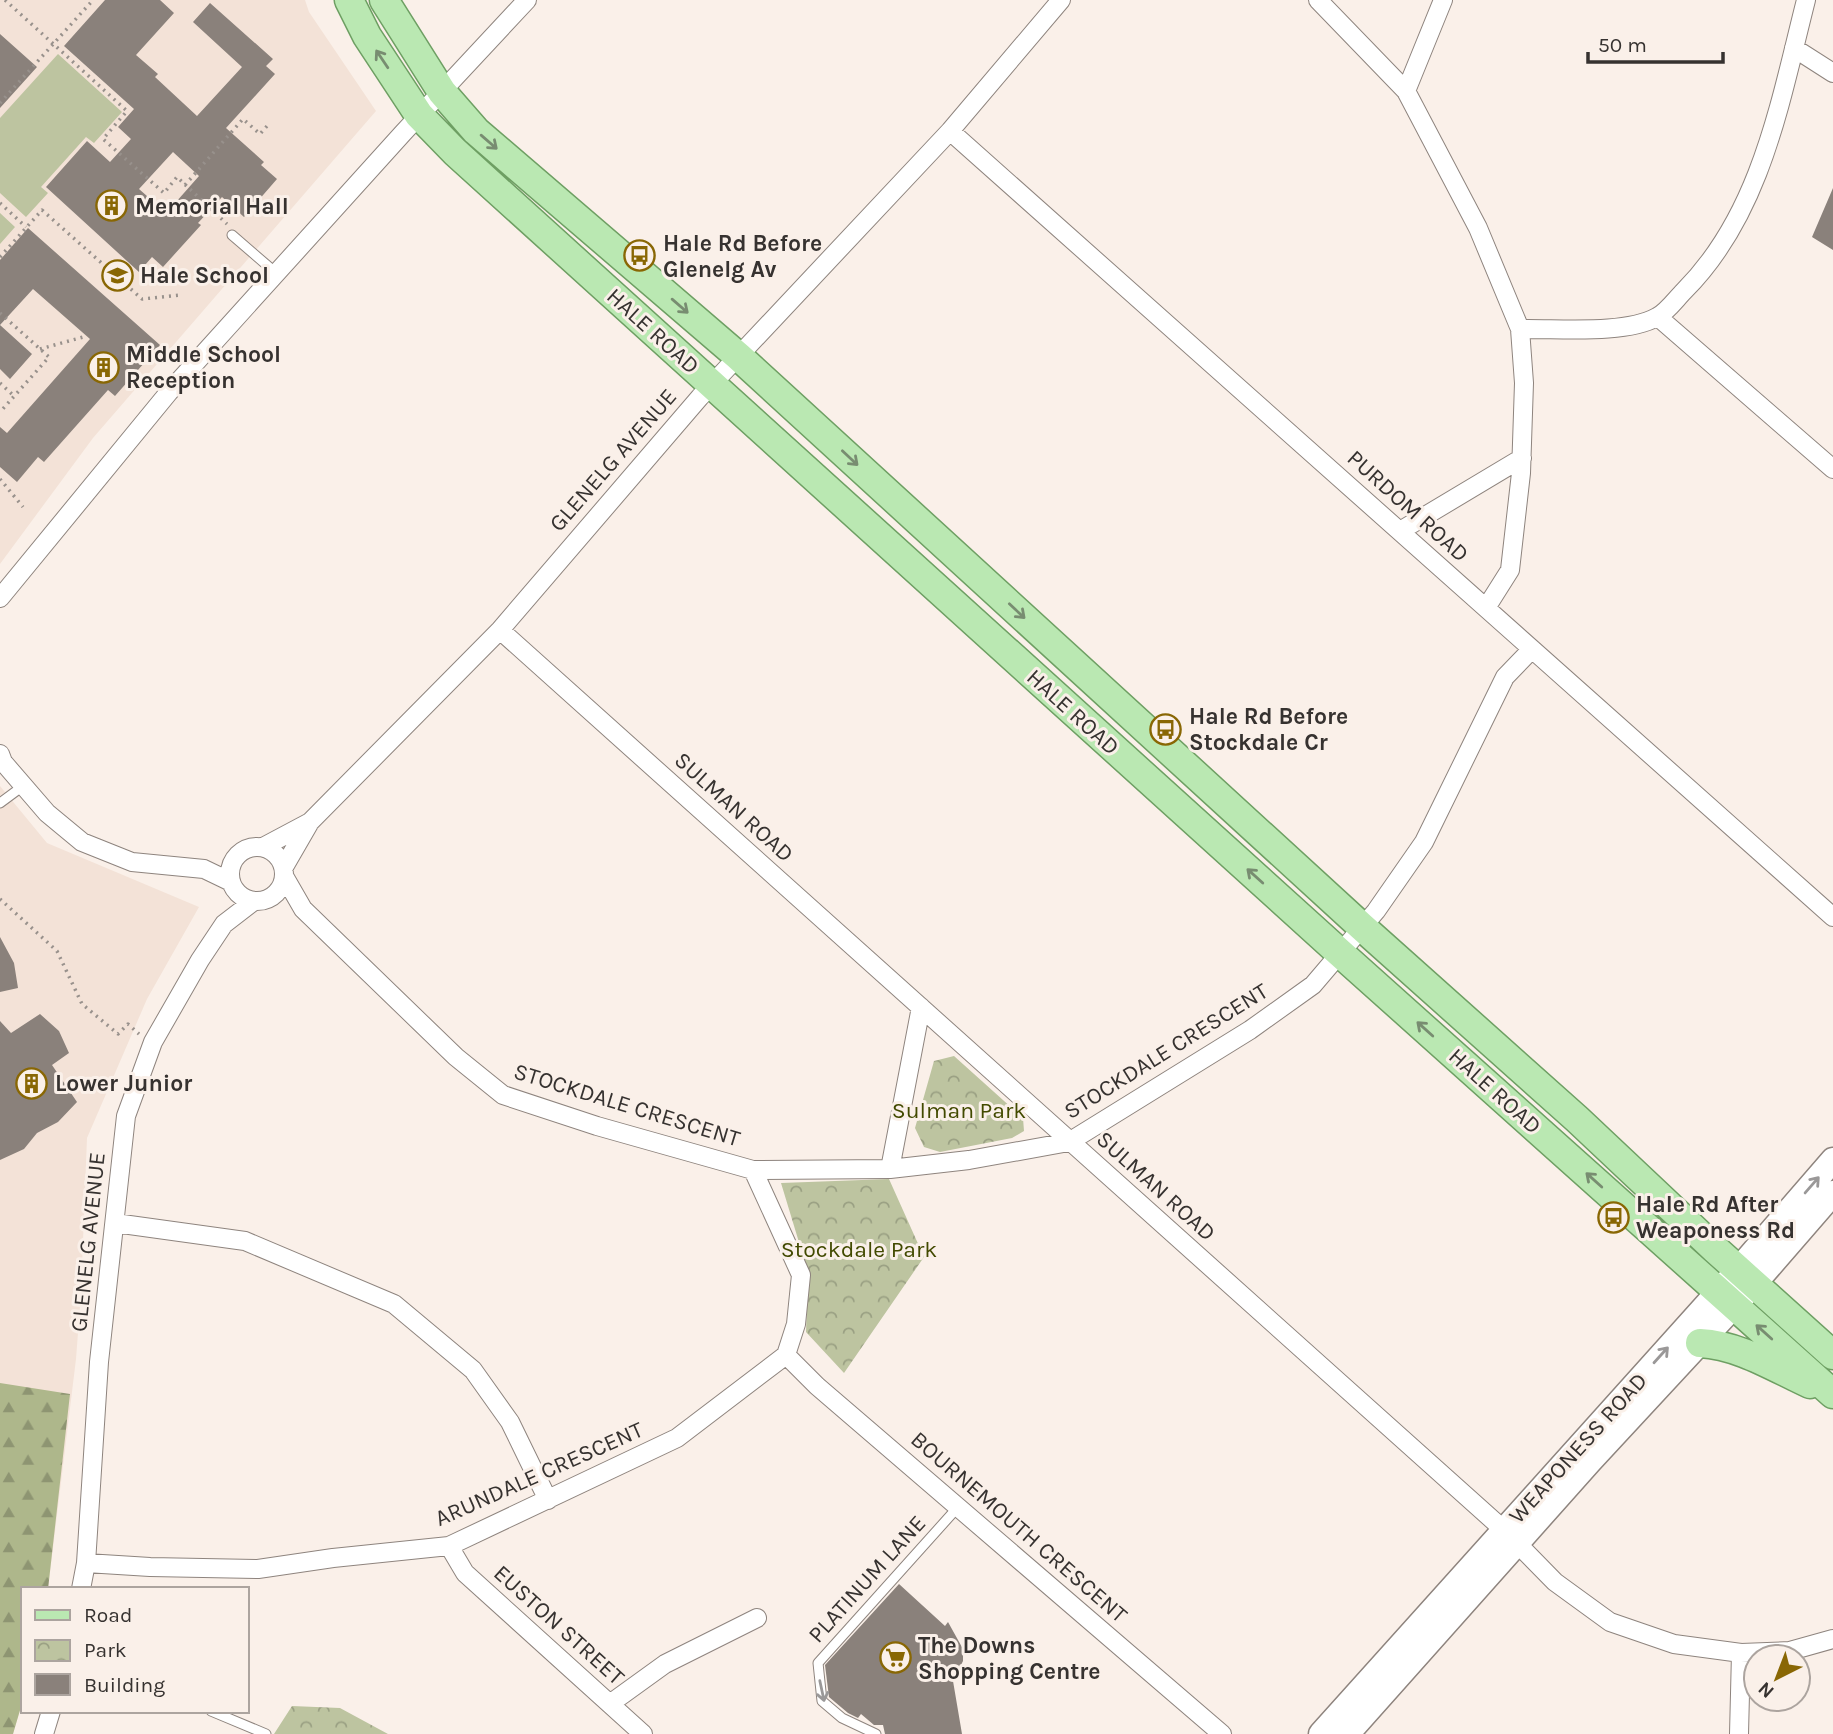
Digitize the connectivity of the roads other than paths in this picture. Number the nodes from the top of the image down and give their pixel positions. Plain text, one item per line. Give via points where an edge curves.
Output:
1 (349, 0) edge
2 (384, 0) edge
3 (527, 0) edge
4 (1061, 0) edge
5 (1318, 0) edge
6 (1443, 0) edge
7 (1806, 0) edge
8 (1794, 48) junction
9 (1833, 73) edge
10 (1406, 91) junction
11 (442, 92) junction
12 (419, 115) junction
13 (950, 131) junction
14 (234, 233) road end
15 (276, 273) junction
16 (1658, 317) junction
17 (1520, 329) junction
18 (738, 356) junction
19 (712, 384) junction
20 (1522, 458) junction
21 (1833, 470) edge
22 (1400, 531) junction
23 (0, 598) edge
24 (1486, 608) junction
25 (500, 630) junction
26 (1532, 649) junction
27 (0, 754) edge
28 (23, 786) junction
29 (0, 803) edge
30 (310, 822) junction
31 (263, 847) junction
32 (236, 856) junction
33 (204, 869) junction
34 (284, 872) junction
35 (232, 884) junction
36 (272, 896) junction
37 (254, 901) junction
38 (303, 909) junction
39 (1833, 917) edge
40 (225, 924) junction
41 (1362, 927) junction
42 (1340, 953) junction
43 (921, 1007) junction
44 (1069, 1142) junction
45 (1833, 1160) edge
46 (890, 1169) junction
47 (753, 1170) junction
48 (1833, 1193) edge
49 (115, 1223) junction
50 (1746, 1277) junction
51 (1726, 1298) junction
52 (1700, 1343) junction
53 (1833, 1354) edge
54 (786, 1355) junction
55 (1833, 1396) edge
56 (548, 1500) junction
57 (958, 1507) junction
58 (1511, 1537) junction
59 (449, 1546) junction
60 (86, 1563) junction
61 (81, 1587) edge
62 (757, 1618) dead end
63 (1833, 1639) edge
64 (1741, 1653) junction
65 (611, 1703) junction
66 (50, 1713) edge
67 (216, 1713) edge
68 (44, 1734) edge
69 (265, 1734) edge
70 (643, 1734) edge
71 (876, 1734) edge
72 (1222, 1734) edge
73 (1321, 1734) edge
74 (1347, 1734) edge
75 (1739, 1734) edge

12 -> 1 main road, HALE ROAD via 366,36
2 - 11 main road, HALE ROAD
3 - 11 street
4 - 13 street, GLENELG AVENUE
5 - 10 street
6 - 10 street
7 - 8 street
8 - 9 street
8 - 16 street via 1759,174 1736,222 1700,275
10 - 17 street via 1478,228
11 - 12 street
11 -> 18 main road, HALE ROAD via 477,131
12 - 15 street
12 - 19 main road, HALE ROAD
13 - 18 street, GLENELG AVENUE
13 - 22 street, PURDOM ROAD
14 - 15 lane
15 - 23 street via 169,393
16 - 17 street via 1627,327
16 - 21 street
17 - 20 street
18 - 19 street, GLENELG AVENUE
18 -> 41 main road, HALE ROAD
19 - 25 street, GLENELG AVENUE
42 -> 19 main road, HALE ROAD
20 - 22 street
20 - 24 street via 1510,570
22 - 24 street, PURDOM ROAD
24 - 26 street, PURDOM ROAD
25 - 30 street, GLENELG AVENUE
25 - 43 street, SULMAN ROAD
26 - 39 street, PURDOM ROAD
26 - 41 street, STOCKDALE CRESCENT via 1506,677 1423,842
27 - 28 street
28 - 29 lane
28 - 33 street via 82,842 132,862
30 - 31 street, GLENELG AVENUE
30 - 34 street, GLENELG AVENUE
31 - 32 street, GLENELG AVENUE
31 - 34 street via 278,856
32 - 33 street
32 - 35 street, GLENELG AVENUE via 230,872
33 - 35 street
34 - 36 street, GLENELG AVENUE via 280,888
34 - 38 street, STOCKDALE CRESCENT
35 - 37 street via 244,898
35 - 40 street, GLENELG AVENUE
36 - 37 street, GLENELG AVENUE
36 - 38 street, STOCKDALE CRESCENT
37 - 40 street, GLENELG AVENUE
38 - 47 street, STOCKDALE CRESCENT via 456,1058 503,1095
40 - 49 street, GLENELG AVENUE via 153,1042 126,1116
41 - 42 street, STOCKDALE CRESCENT
41 - 50 main road, HALE ROAD via 1567,1109
42 - 44 street, STOCKDALE CRESCENT via 1313,985 1250,1030
51 -> 42 main road, HALE ROAD
43 - 44 street, SULMAN ROAD
43 - 46 street
44 - 46 street, STOCKDALE CRESCENT
44 - 58 street, SULMAN ROAD
50 -> 45 main road, WEAPONESS ROAD
46 - 47 street, STOCKDALE CRESCENT
47 - 54 street via 801,1275 796,1324
48 - 50 main road, WEAPONESS ROAD
49 - 56 street via 245,1241 394,1304 473,1370 510,1422
49 - 60 street, GLENELG AVENUE via 99,1362
50 - 51 main road, WEAPONESS ROAD
50 - 53 main road, HALE ROAD
51 - 52 main road, WEAPONESS ROAD
55 -> 51 main road, HALE ROAD
58 -> 51 main road, WEAPONESS ROAD
52 - 55 main road via 1735,1349
52 - 58 main road, WEAPONESS ROAD
54 - 56 street, ARUNDALE CRESCENT via 677,1437
54 - 57 street, BOURNEMOUTH CRESCENT
56 - 59 street, ARUNDALE CRESCENT
57 -> 71 lane, PLATINUM LANE via 818,1662 822,1701 842,1718
57 - 72 street, BOURNEMOUTH CRESCENT
58 - 64 street, SULMAN ROAD via 1555,1582 1610,1622 1674,1644
58 - 73 main road, WEAPONESS ROAD
58 - 74 main road, WEAPONESS ROAD
59 - 60 street, ARUNDALE CRESCENT via 257,1569
59 - 65 street, EUSTON STREET via 465,1573
60 - 61 street, GLENELG AVENUE
62 - 65 street via 665,1664
63 - 64 street, SULMAN ROAD via 1790,1651
64 - 75 street
65 - 70 street, EUSTON STREET
66 - 68 street
67 - 69 lane

